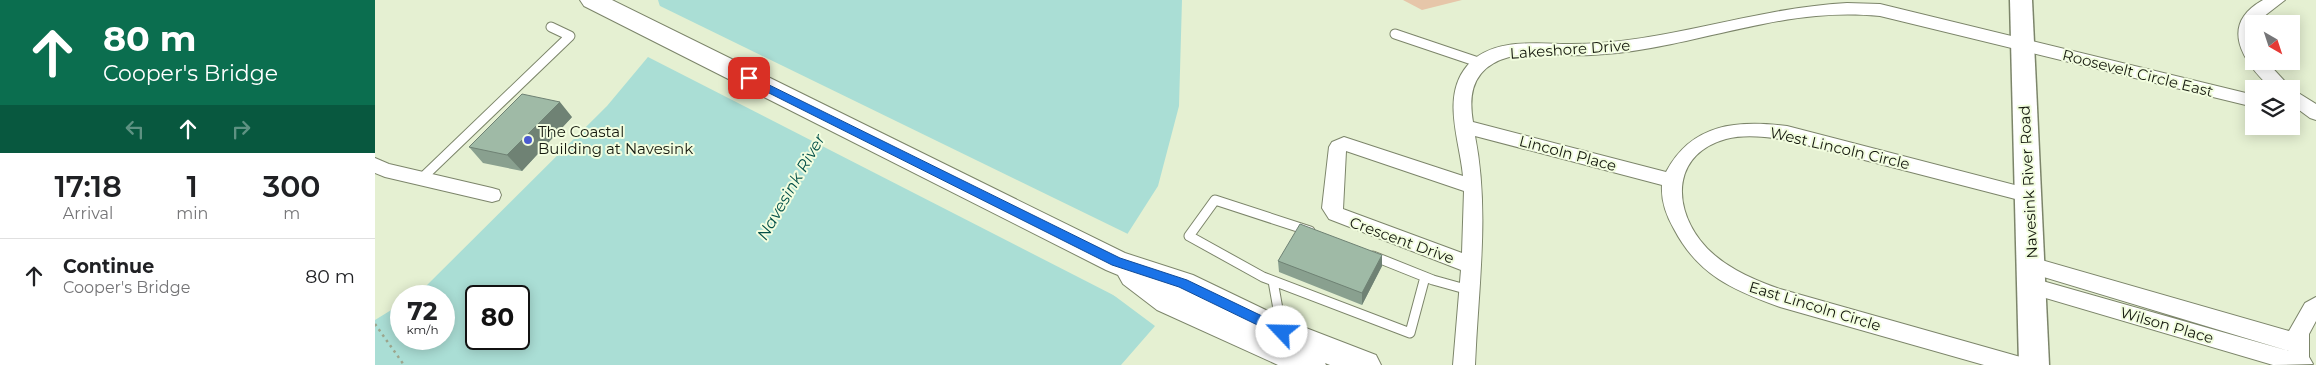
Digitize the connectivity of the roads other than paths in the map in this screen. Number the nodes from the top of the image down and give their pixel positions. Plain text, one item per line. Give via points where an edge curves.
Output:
1 (2021, 0) edge
2 (2277, 0) edge
3 (601, 4) edge
4 (2251, 15) edge
5 (551, 27) dead end
6 (1395, 34) dead end
7 (2022, 45) junction
8 (1481, 63) junction
9 (2264, 70) edge
10 (2273, 80) edge
11 (2245, 99) edge
12 (2300, 102) edge
13 (2300, 112) edge
14 (2316, 115) edge
15 (1465, 127) junction
16 (375, 166) edge
17 (421, 179) junction
18 (1671, 180) junction
19 (1473, 188) junction
20 (492, 194) dead end
21 (2027, 194) junction
22 (1316, 233) edge
23 (1361, 251) edge
24 (1116, 262) junction
25 (1471, 265) junction
26 (2032, 276) junction
27 (1425, 277) junction
28 (1273, 281) junction
29 (1469, 290) junction
30 (2316, 306) edge
31 (1282, 332) junction
32 (2298, 343) junction
33 (1310, 365) edge
34 (1365, 365) edge
35 (1464, 365) edge
36 (2017, 365) edge
37 (2034, 365) edge
38 (2302, 365) edge

1 - 7 main road, Navesink River Road
2 - 4 street
3 - 24 highway
5 - 17 lane via 570,36
6 - 8 lane
7 - 8 street, Lakeshore Drive via 1880,10 1838,6 1799,10 1625,46 1587,50 1518,50 1499,54
7 - 11 street, Roosevelt Circle East
7 - 21 main road, Navesink River Road
8 - 15 street, Lakeshore Drive via 1464,86
9 - 10 street
12 - 14 street
13 - 14 street
15 - 18 street, Lincoln Place
15 - 19 street, Lakeshore Drive
16 - 17 street
17 - 20 street
18 - 21 street, West Lincoln Circle via 1677,165 1696,146 1719,134 1755,129 1787,133
18 - 36 street, East Lincoln Circle via 1676,217 1694,248 1725,275 1780,298
19 - 25 street, Lakeshore Drive
19 - 25 street, Crescent Drive via 1351,146 1344,144 1338,147 1332,208 1336,214
21 - 26 main road, Navesink River Road
22 - 28 lane via 1215,200 1189,236
23 - 27 lane
24 - 31 highway via 1183,284
24 - 33 highway via 1168,301
25 - 29 street, Lakeshore Drive
26 - 32 street, Wilson Place
26 - 37 main road, Navesink River Road
26 - 38 street, Wilson Place
27 - 28 lane via 1409,333
27 - 29 lane
28 - 31 lane
29 - 35 street, Lakeshore Drive
30 - 32 street via 2299,333
31 - 34 highway
32 - 38 street

